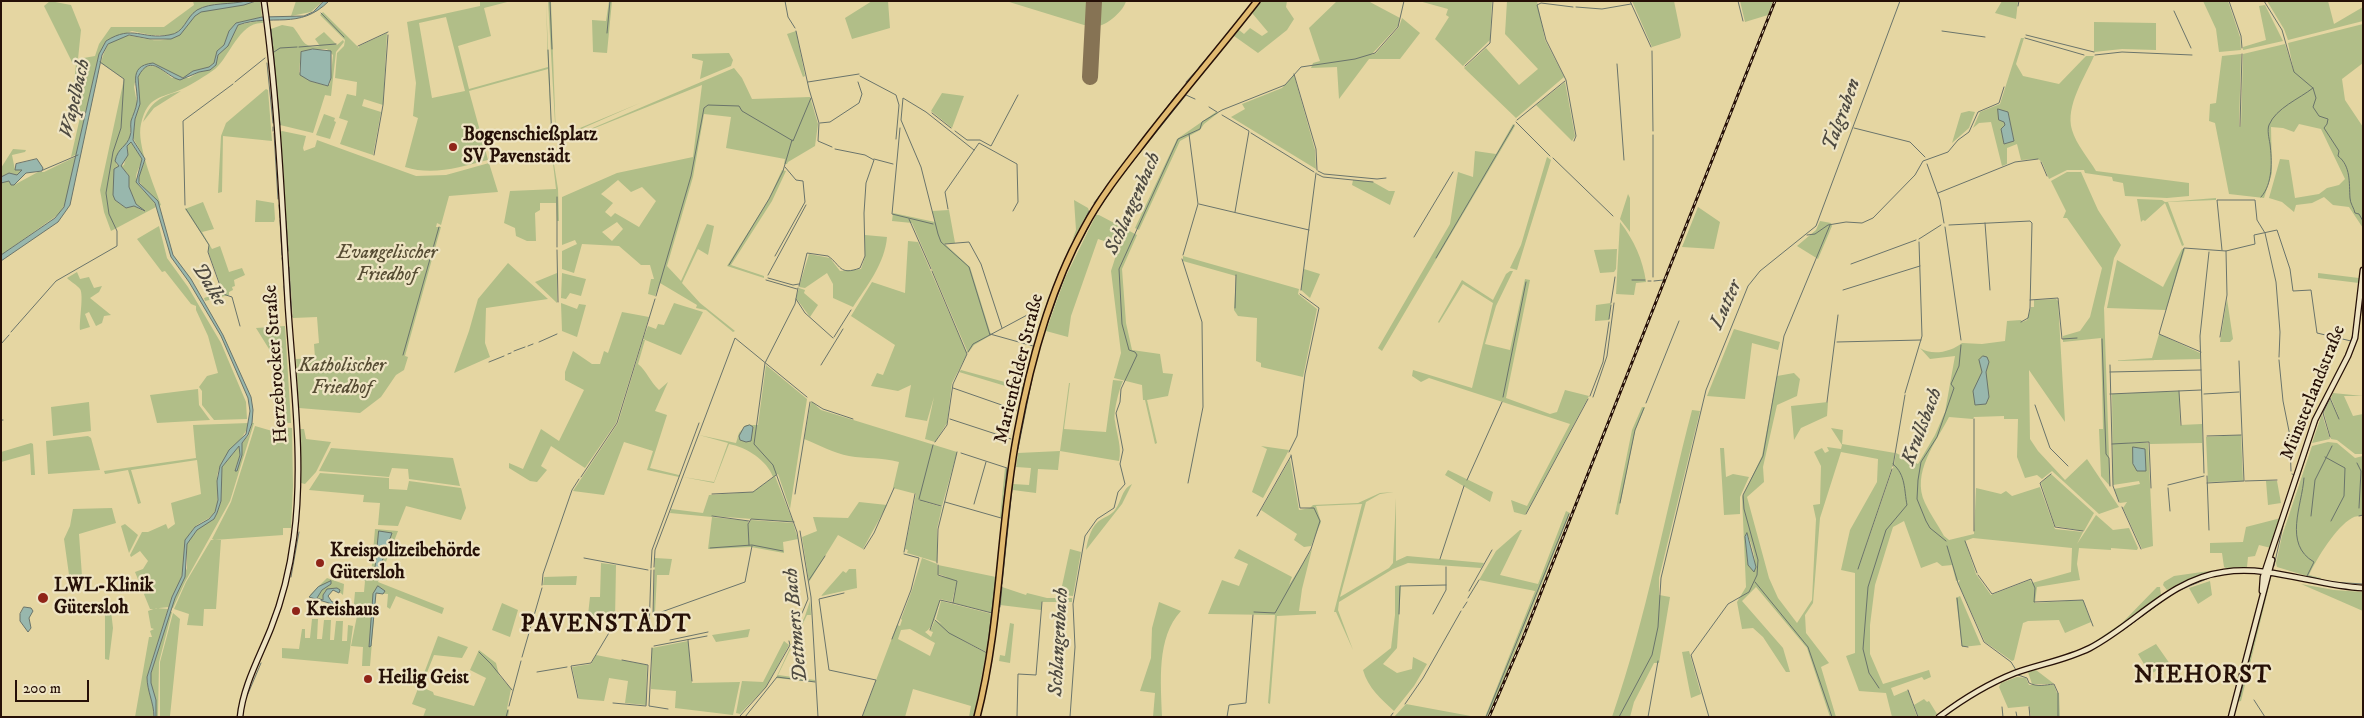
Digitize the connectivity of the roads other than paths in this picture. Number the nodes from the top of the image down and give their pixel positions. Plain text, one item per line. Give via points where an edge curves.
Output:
1 (1257, 1) edge
2 (264, 2) edge
3 (2363, 270) edge
4 (2267, 572) junction
5 (2363, 588) edge
6 (240, 717) edge
7 (977, 717) edge
8 (1939, 717) edge
9 (2230, 717) edge

1 - 7 main road, Marienfelder Straße via 1116,179 1084,228 1061,276 1038,345 1017,434 992,641
2 - 6 main road, Herzebrocker Straße via 282,202 298,486 285,586 244,697
3 - 4 main road, Münsterlandstraße via 2354,338 2315,420
4 - 5 main road via 2335,586
4 - 8 main road via 2222,572 2187,583 2090,648 1996,681 1958,702
4 - 9 main road

